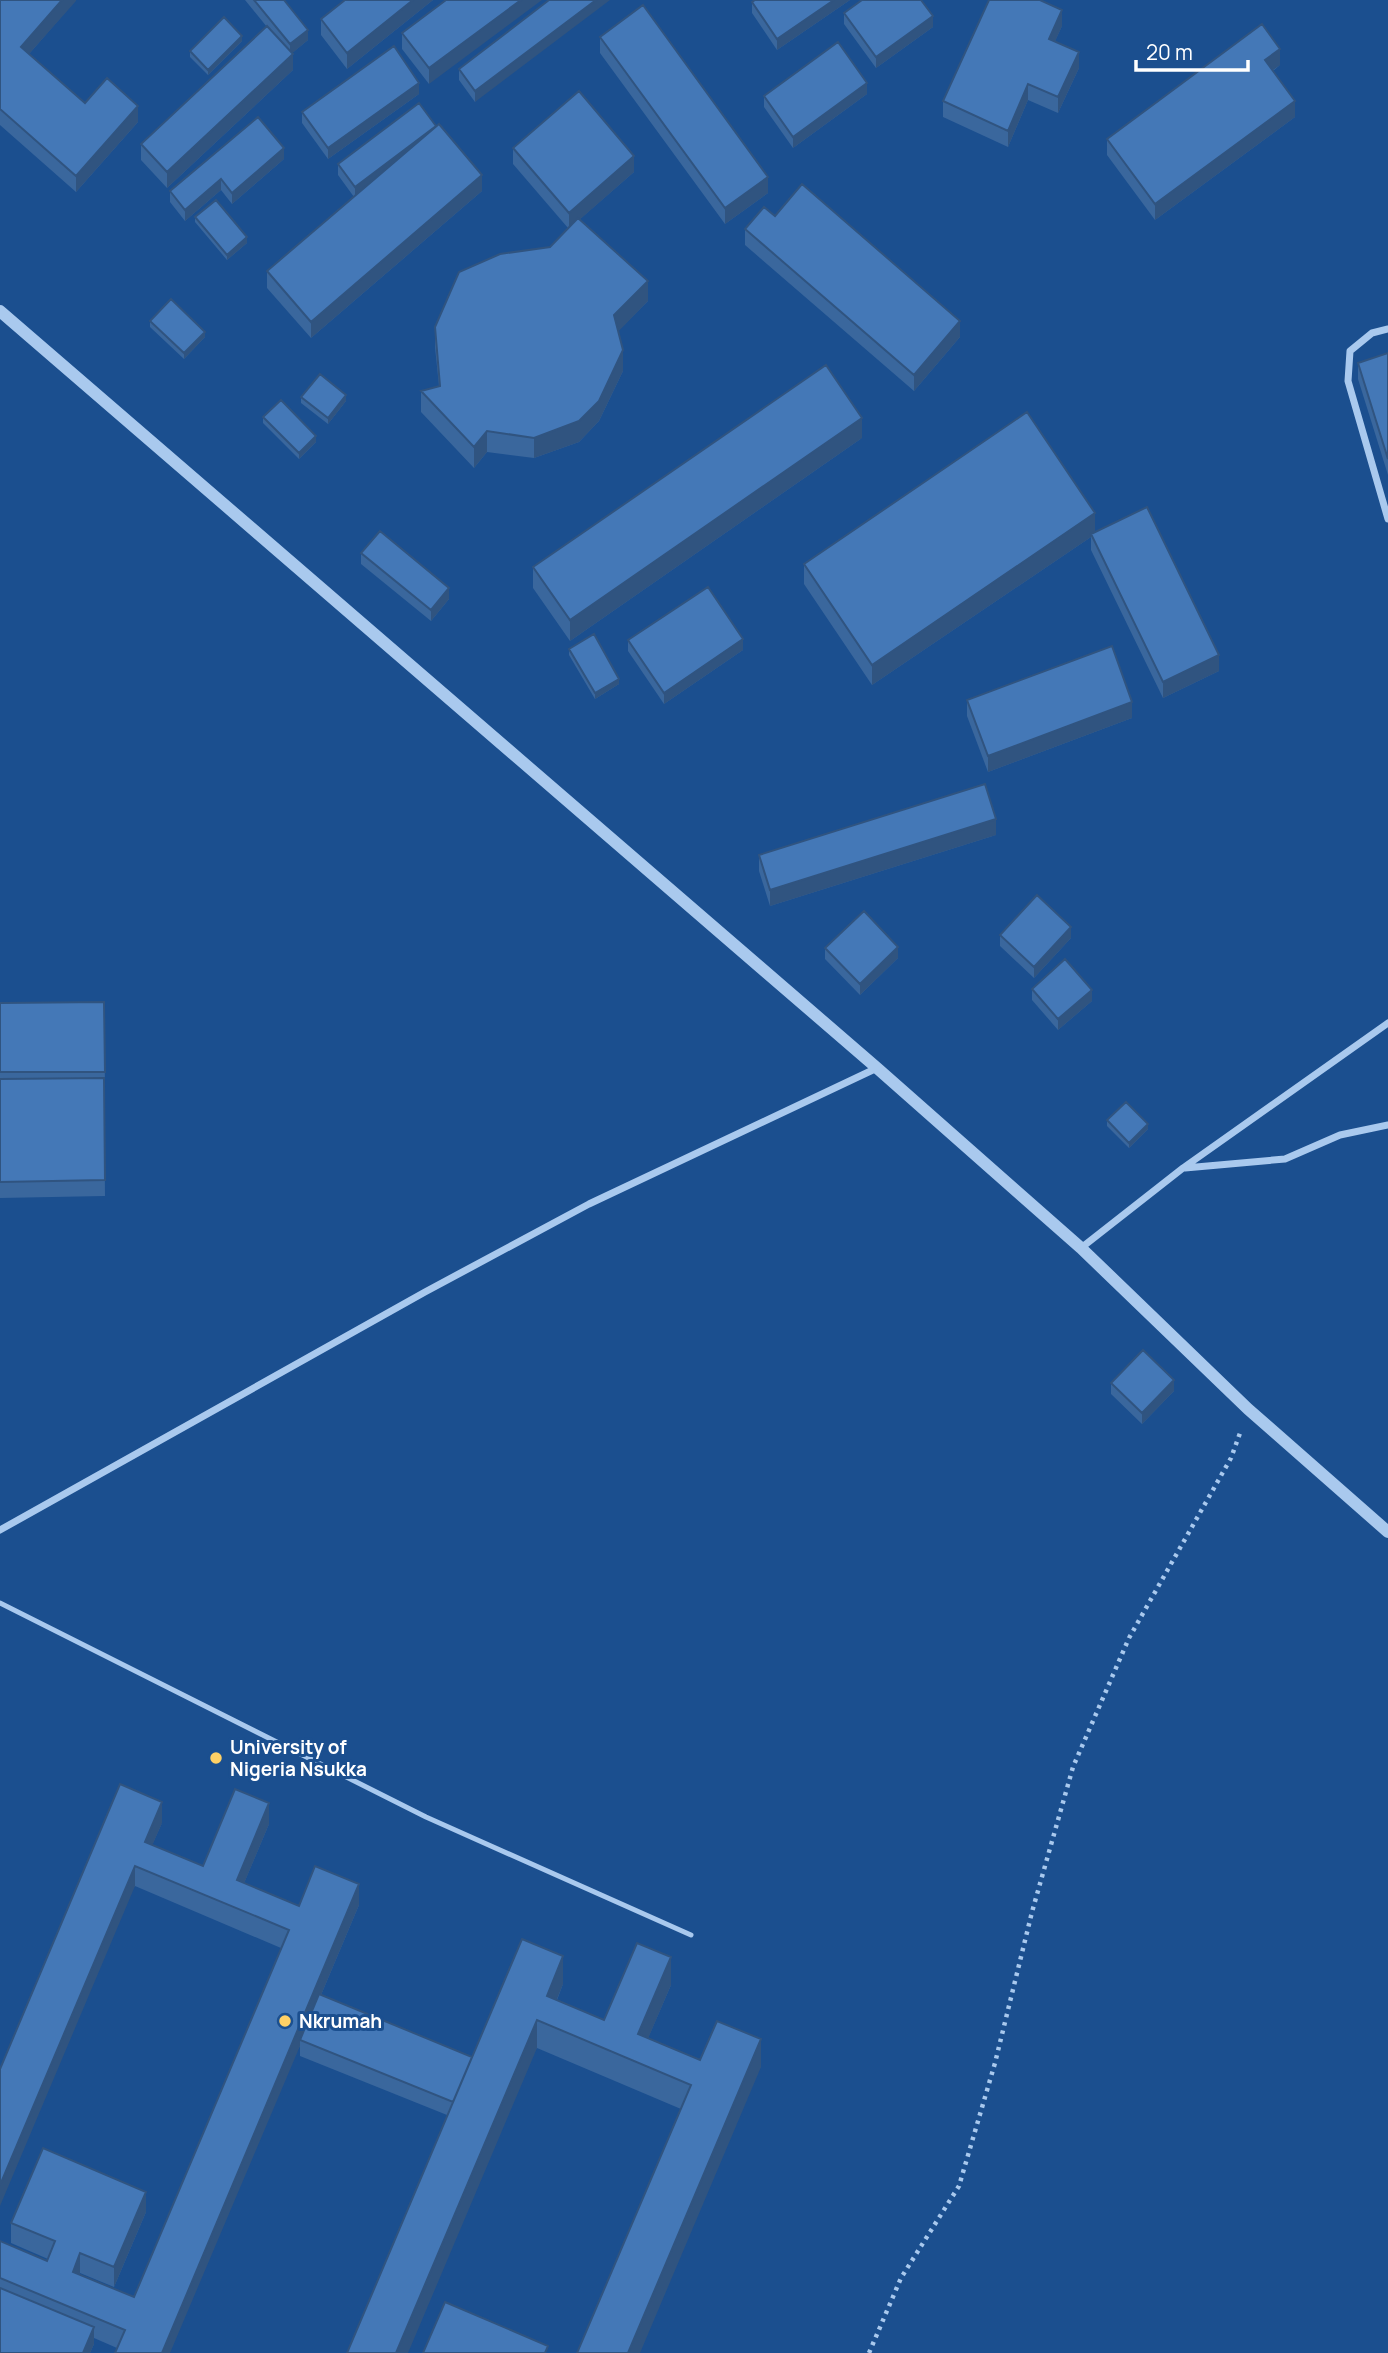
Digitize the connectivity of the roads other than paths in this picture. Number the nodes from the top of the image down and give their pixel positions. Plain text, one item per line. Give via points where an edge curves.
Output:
1 (0, 311) edge
2 (1388, 329) edge
3 (1388, 519) edge
4 (1388, 1023) edge
5 (877, 1068) junction
6 (1388, 1125) edge
7 (1183, 1168) junction
8 (1081, 1248) junction
9 (0, 1530) edge
10 (1388, 1532) edge
11 (0, 1603) edge
12 (691, 1935) dead end

1 - 5 street
2 - 3 street via 1372,333 1350,351 1348,382
4 - 7 street
5 - 8 street
5 - 9 street via 590,1204
6 - 7 street via 1340,1135 1286,1159
7 - 8 street
8 - 10 street via 1248,1409
11 - 12 lane via 426,1817

